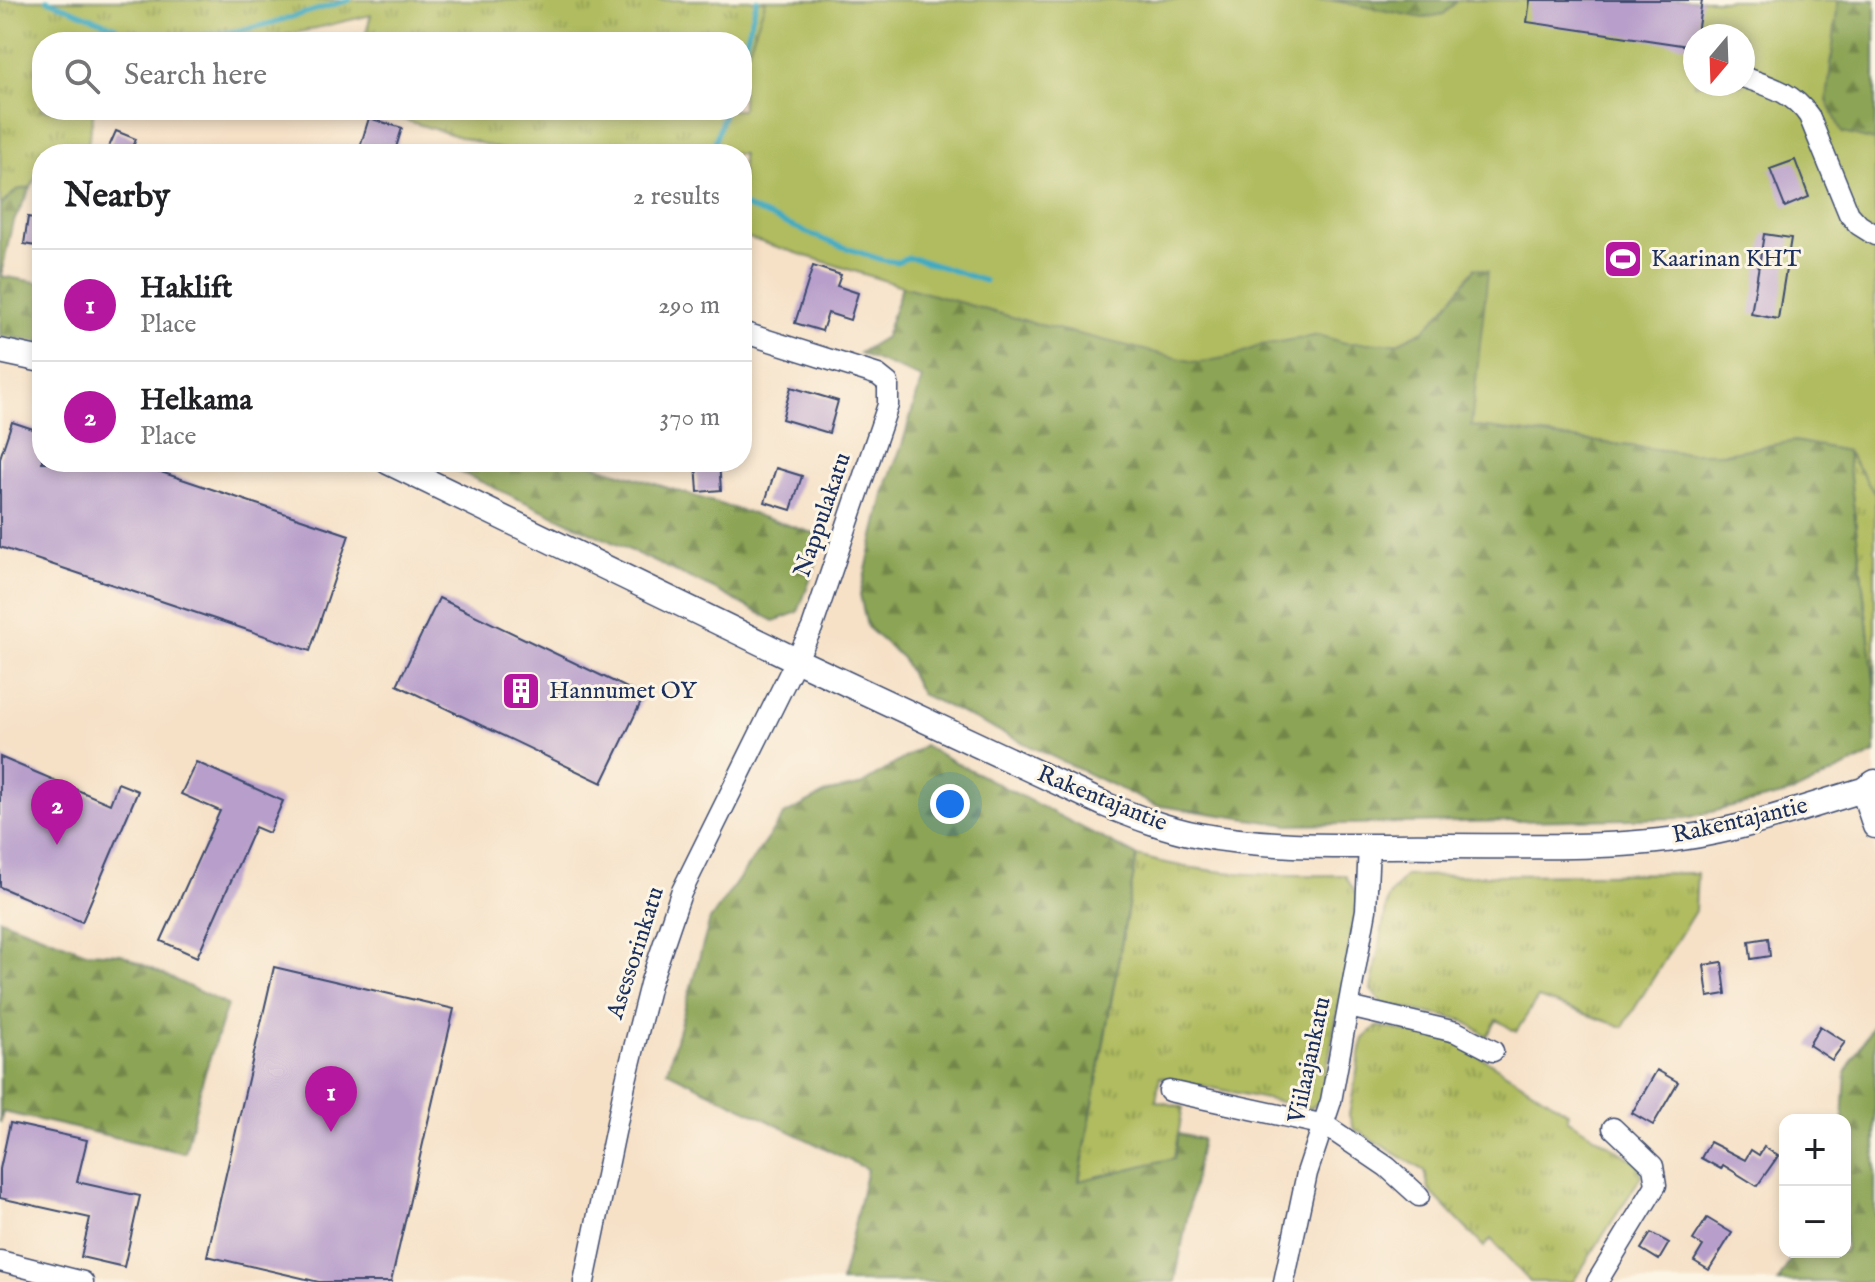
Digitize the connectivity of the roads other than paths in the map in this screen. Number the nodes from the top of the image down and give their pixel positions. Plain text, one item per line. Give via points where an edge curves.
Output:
1 (1755, 81) edge
2 (1875, 235) edge
3 (752, 335) edge
4 (0, 351) edge
5 (32, 358) edge
6 (409, 472) edge
7 (796, 660) junction
8 (1869, 786) edge
9 (1875, 826) edge
10 (1369, 845) junction
11 (1349, 1007) junction
12 (1493, 1051) dead end
13 (1169, 1091) dead end
14 (1325, 1125) junction
15 (1613, 1128) dead end
16 (1419, 1196) dead end
17 (0, 1261) edge
18 (83, 1282) edge
19 (584, 1282) edge
20 (1284, 1282) edge
21 (1597, 1282) edge

1 - 2 street via 1789,94 1800,104 1849,214
3 - 7 street, Nappulakatu via 867,370 888,383 888,405 812,628
4 - 5 street
6 - 7 street, Rakentajantie
7 - 10 street, Rakentajantie via 1140,818 1231,840
7 - 19 street, Asessorinkatu via 681,893 628,1072
8 - 9 street
8 - 10 street, Rakentajantie via 1743,826 1680,838
10 - 11 street, Viilaajankatu via 1366,910
11 - 12 street via 1456,1032
11 - 14 street, Viilaajankatu
13 - 14 street
14 - 16 street
14 - 20 street, Viilaajankatu via 1307,1173
15 - 21 street via 1653,1166 1656,1185
17 - 18 street

